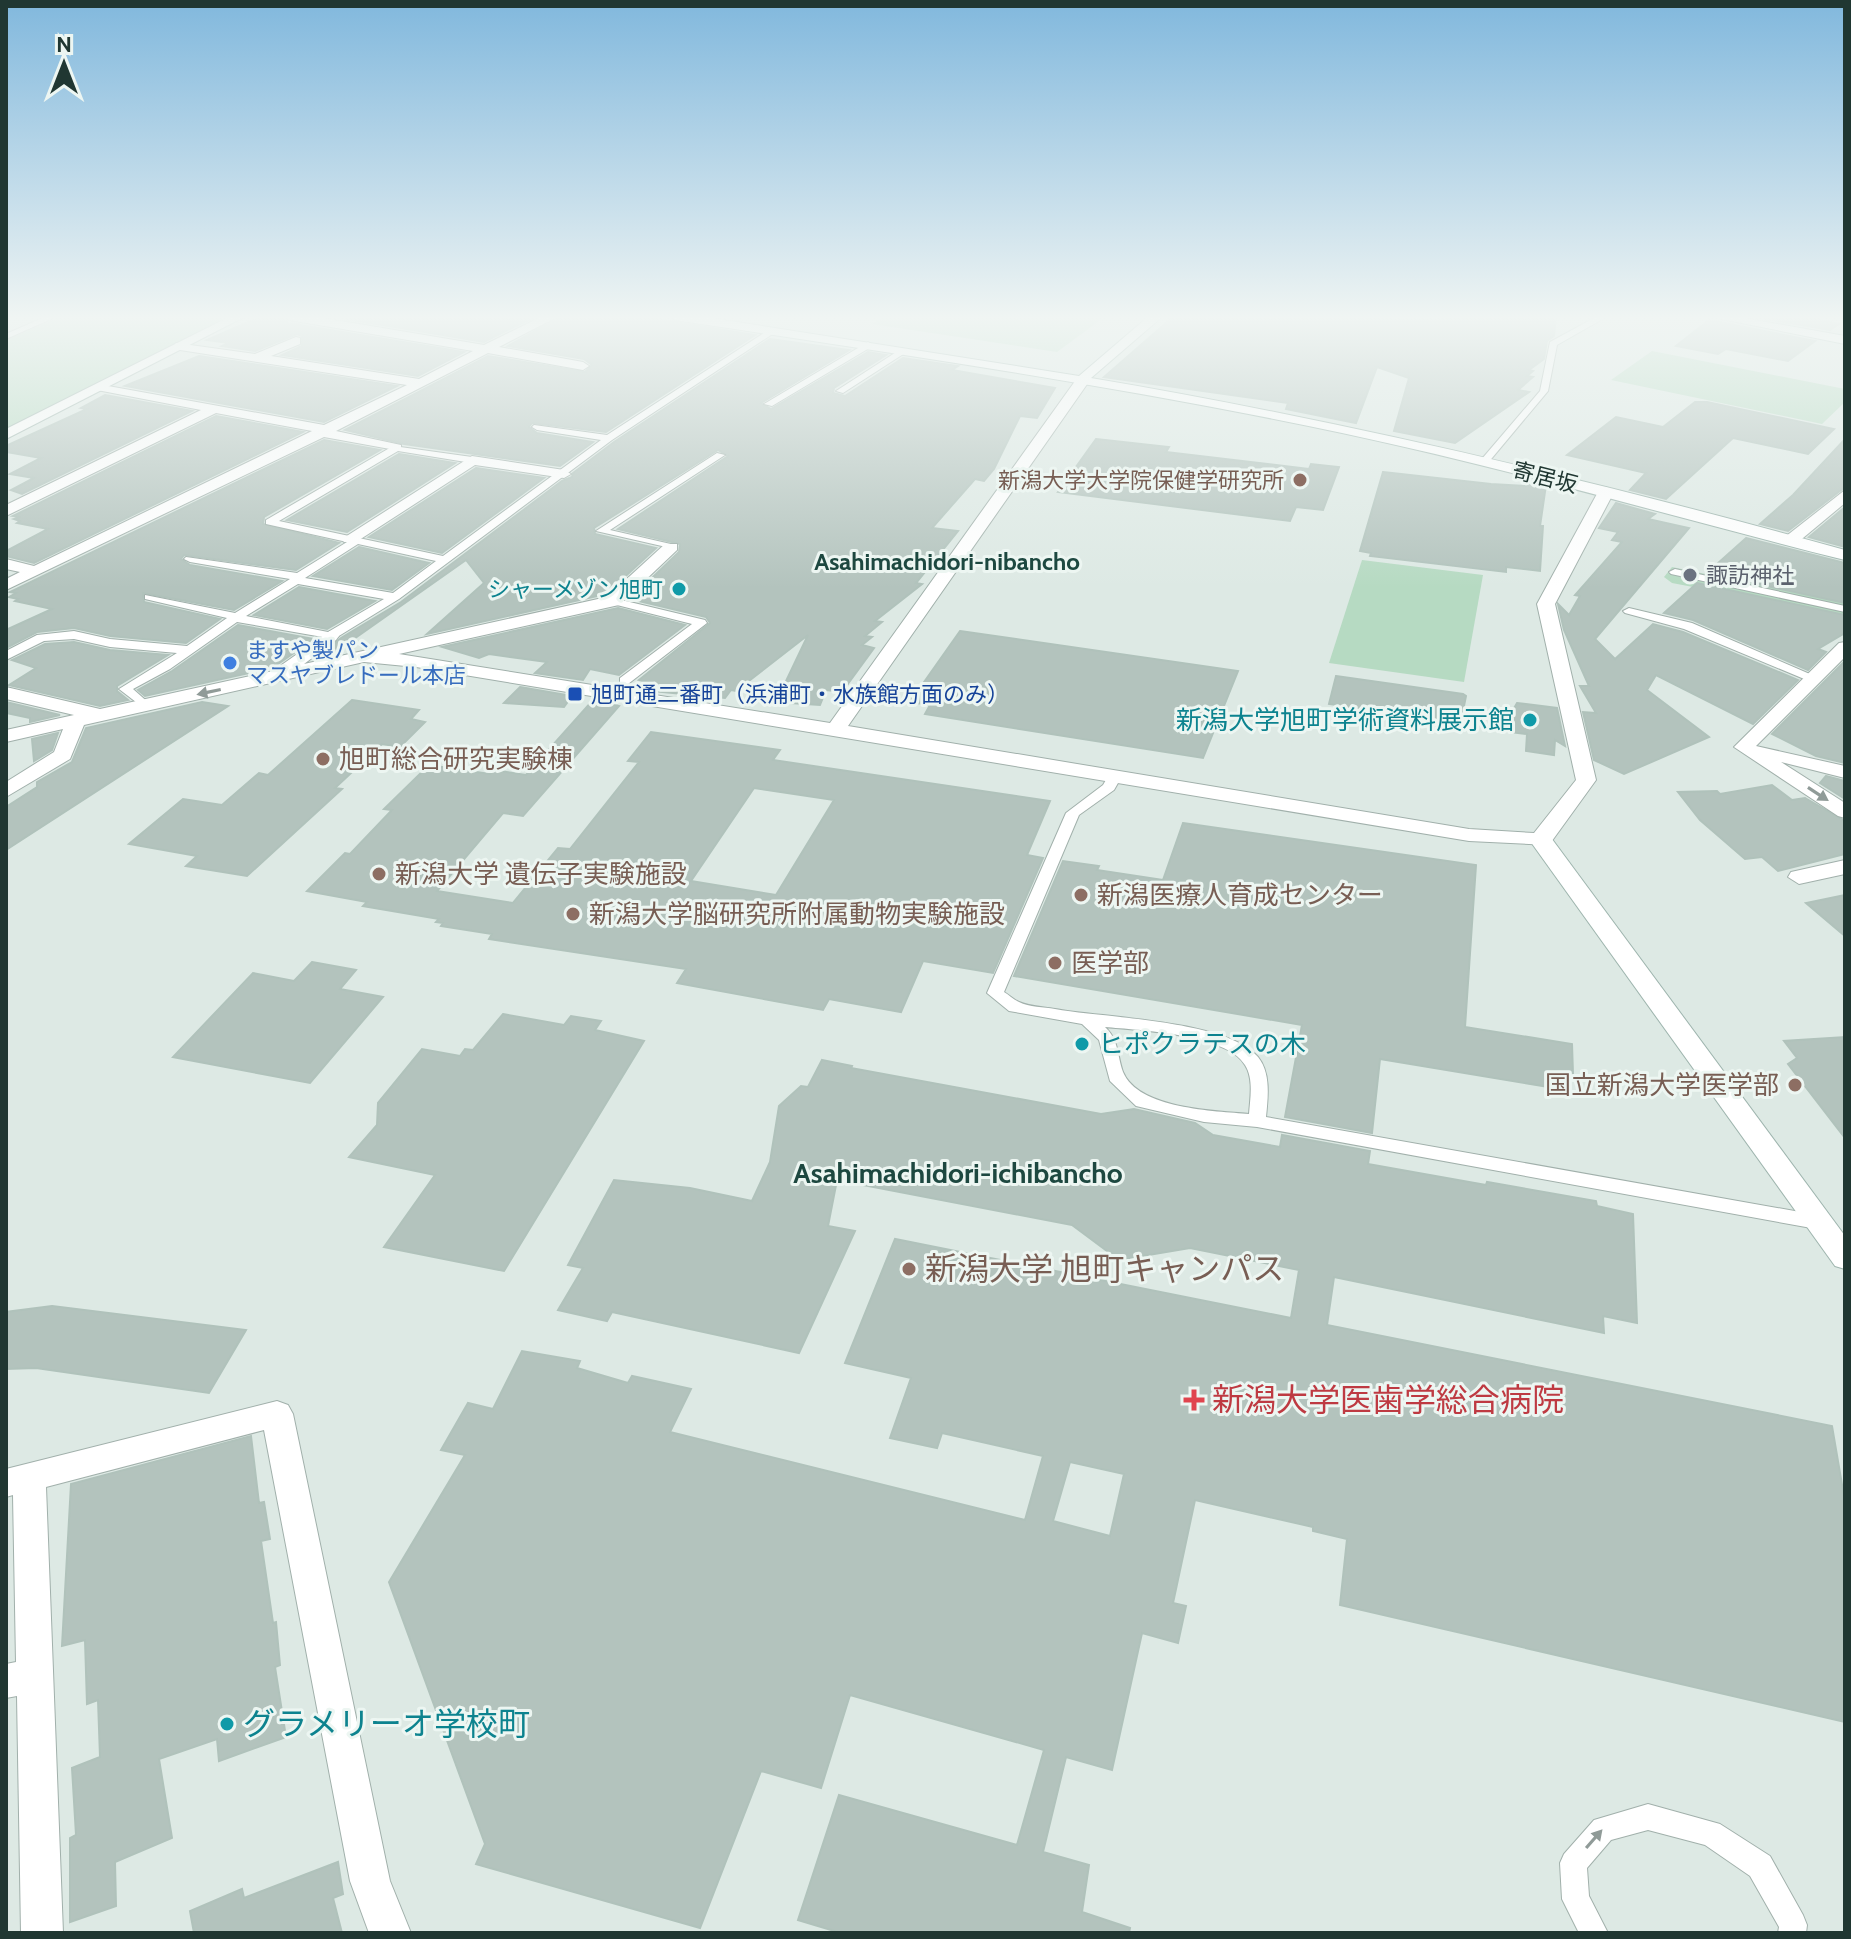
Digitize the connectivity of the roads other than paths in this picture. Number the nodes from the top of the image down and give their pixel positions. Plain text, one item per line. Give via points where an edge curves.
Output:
1 (63, 406) edge
2 (201, 406) edge
3 (374, 406) edge
4 (657, 406) edge
5 (1064, 406) edge
6 (1230, 406) edge
7 (1531, 406) edge
8 (214, 409) junction
9 (537, 427) dead end
10 (324, 431) junction
11 (6, 435) edge
12 (609, 438) junction
13 (396, 448) junction
14 (720, 455) dead end
15 (472, 460) junction
16 (1484, 462) junction
17 (564, 474) junction
18 (1606, 492) junction
19 (1845, 495) edge
20 (6, 511) edge
21 (353, 540) junction
22 (1791, 540) junction
23 (671, 547) joint
24 (1845, 555) edge
25 (190, 559) dead end
26 (442, 559) junction
27 (6, 564) edge
28 (36, 571) junction
29 (1675, 572) dead end
30 (297, 578) junction
31 (6, 585) edge
32 (149, 597) dead end
33 (395, 597) junction
34 (613, 601) junction
35 (1845, 609) edge
36 (1629, 611) dead end
37 (236, 617) junction
38 (330, 636) junction
39 (1845, 647) edge
40 (189, 650) junction
41 (6, 656) edge
42 (367, 657) junction
43 (1813, 678) junction
44 (273, 679) junction
45 (624, 681) dead end
46 (6, 693) edge
47 (145, 705) junction
48 (102, 716) junction
49 (75, 722) junction
50 (835, 730) junction
51 (6, 736) edge
52 (1744, 747) junction
53 (1845, 772) edge
54 (1115, 776) junction
55 (6, 791) edge
56 (1845, 812) edge
57 (1541, 840) junction
58 (1845, 867) edge
59 (1799, 877) dead end
60 (1087, 1020) junction
61 (1257, 1121) junction
62 (1817, 1222) junction
63 (1844, 1257) edge
64 (17, 1480) edge
65 (20, 1678) edge
66 (42, 1933) edge
67 (390, 1933) edge
68 (1594, 1933) edge
69 (1792, 1933) edge

1 - 11 street
2 - 8 street
3 - 10 street
4 - 12 lane
5 - 50 street
6 - 16 street, 寄居坂
7 - 16 lane
8 - 10 street
8 - 20 street
9 - 12 lane
10 - 13 street
10 - 28 street
12 - 17 lane
13 - 15 lane
13 - 21 lane via 270,522
14 - 23 lane via 601,531
15 - 17 street
15 - 21 street
16 - 18 street, 寄居坂
17 - 26 lane
18 - 22 street, 寄居坂
18 - 57 street via 1546,604 1586,780 1576,800 1551,819
19 - 22 street
21 - 26 lane
21 - 30 lane
22 - 24 street, 寄居坂
23 - 34 street
25 - 30 lane
26 - 33 lane
27 - 28 street
28 - 31 street
29 - 35 lane
30 - 33 lane
30 - 37 lane
32 - 37 lane
33 - 38 lane
34 - 42 street
34 - 45 lane via 701,623
36 - 43 lane via 1688,626
37 - 38 lane
37 - 40 lane
38 - 44 street
39 - 43 street
40 - 41 lane via 74,635 41,638
40 - 47 lane via 125,689
42 - 44 street
42 - 50 street
43 - 52 street
44 -> 47 street
46 - 48 street
47 - 48 street
48 - 49 street
49 - 51 street
49 - 55 street via 63,755
50 - 54 street
52 - 53 street
52 -> 56 street
54 - 57 street via 1469,835
54 - 60 lane via 1109,787 1073,813 995,993 1015,1007
57 - 62 street
58 - 59 street
60 - 61 lane via 1107,1038 1116,1077 1142,1102
60 - 61 lane via 1224,1040 1251,1060 1260,1087
61 - 62 lane
62 - 63 street
64 - 65 street
64 - 67 street via 277,1414 370,1881
65 - 66 street
68 -> 69 lane via 1576,1899 1573,1863 1603,1829 1648,1817 1711,1833 1760,1866 1793,1925

